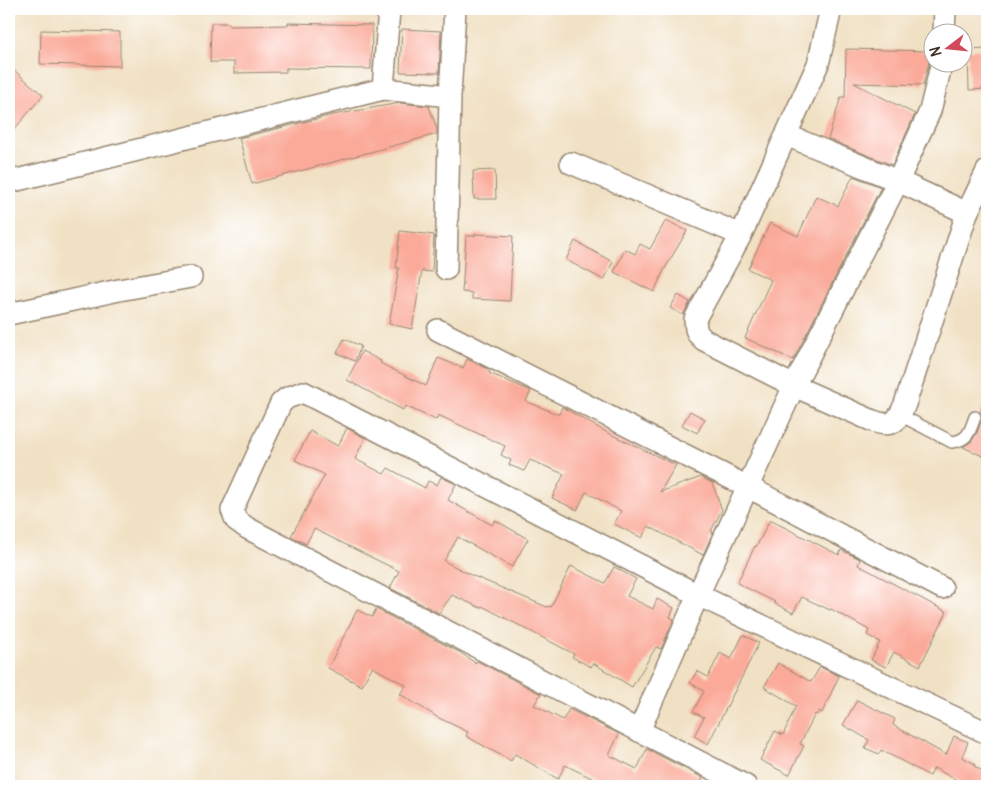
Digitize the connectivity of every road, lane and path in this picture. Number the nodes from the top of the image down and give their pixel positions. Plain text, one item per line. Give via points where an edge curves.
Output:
1 (389, 9) edge
2 (455, 9) edge
3 (831, 9) edge
4 (945, 9) edge
5 (944, 22) edge
6 (940, 72) edge
7 (383, 89) junction
8 (450, 96) junction
9 (786, 135) junction
10 (571, 163) dead end
11 (987, 171) edge
12 (898, 181) junction
13 (9, 182) edge
14 (967, 213) junction
15 (741, 236) junction
16 (446, 269) dead end
17 (191, 277) dead end
18 (9, 314) edge
19 (438, 330) dead end
20 (794, 386) junction
21 (900, 415) junction
22 (975, 417) dead end
23 (748, 487) junction
24 (942, 588) dead end
25 (698, 595) junction
26 (639, 731) junction
27 (987, 733) edge
28 (746, 786) edge

1 - 7 street
2 - 8 street
3 - 9 street via 818,64
4 - 5 street
6 - 12 street via 930,111
7 - 8 street
7 - 13 street
8 - 16 street
9 - 12 street
9 - 15 street
10 - 15 street
11 - 14 street
12 - 14 street
12 - 20 street
14 - 21 street
15 - 20 street via 695,319 696,329 704,340
17 - 18 street
19 - 23 street
20 - 21 street via 884,425
20 - 23 street
21 - 22 lane via 952,442 965,438
23 - 24 street
23 - 25 street
25 - 26 street
25 - 26 street via 303,392 281,403 232,510 236,520 247,528
25 - 27 street
26 - 28 street

